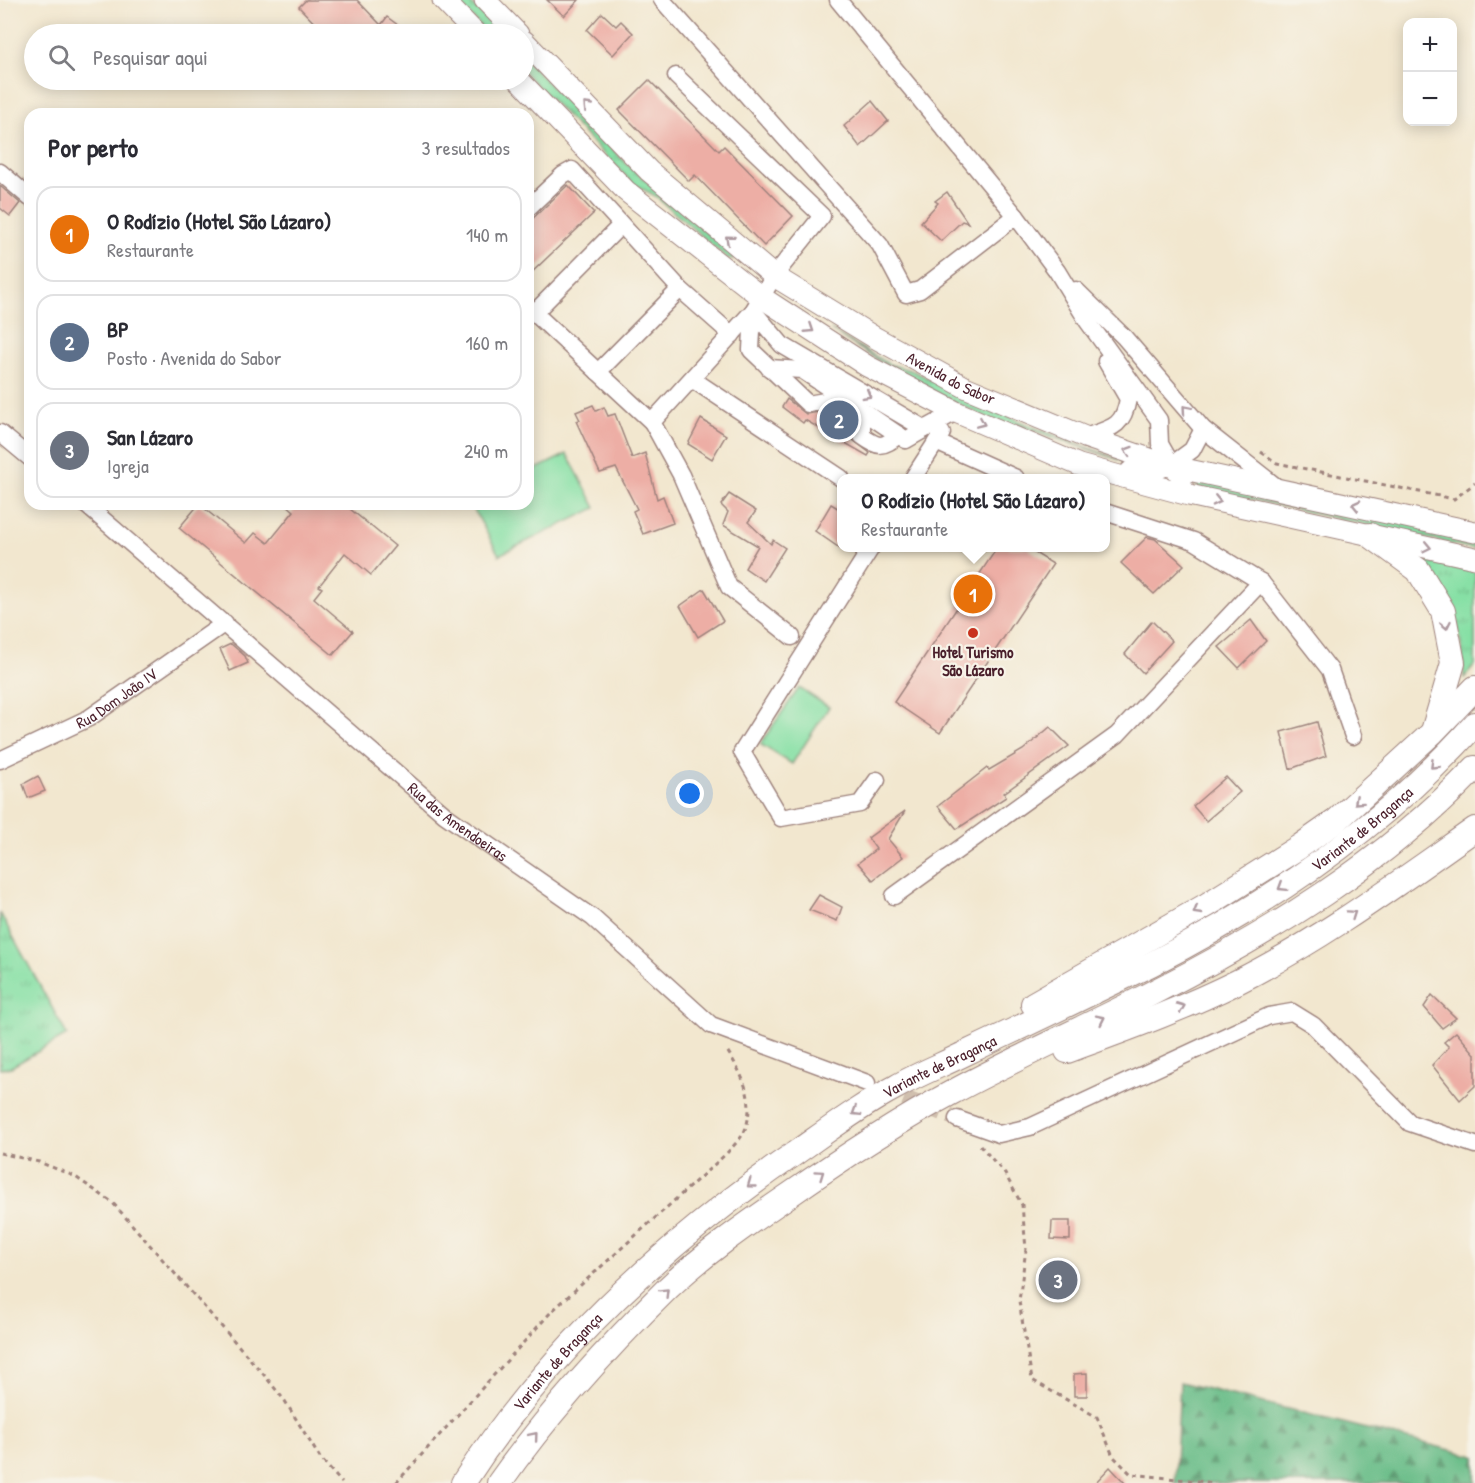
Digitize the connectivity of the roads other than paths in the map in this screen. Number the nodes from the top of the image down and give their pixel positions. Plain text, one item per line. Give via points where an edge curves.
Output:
1 (443, 0) edge
2 (485, 0) edge
3 (662, 0) edge
4 (838, 0) edge
5 (466, 24) edge
6 (508, 24) edge
7 (534, 50) edge
8 (676, 76) dead end
9 (529, 90) edge
10 (0, 172) edge
11 (24, 193) edge
12 (534, 202) edge
13 (1016, 216) junction
14 (620, 226) junction
15 (1057, 271) junction
16 (774, 276) junction
17 (680, 289) junction
18 (757, 304) junction
19 (534, 307) edge
20 (534, 313) edge
21 (1089, 321) junction
22 (732, 335) junction
23 (769, 368) junction
24 (598, 372) junction
25 (692, 379) junction
26 (842, 398) junction
27 (956, 412) junction
28 (652, 422) junction
29 (1203, 429) junction
30 (0, 433) edge
31 (931, 435) junction
32 (1085, 437) junction
33 (24, 453) edge
34 (1078, 465) junction
35 (1170, 466) junction
36 (915, 474) edge
37 (1008, 474) edge
38 (837, 475) edge
39 (1278, 488) junction
40 (1189, 495) junction
41 (92, 510) edge
42 (1110, 514) edge
43 (1475, 532) edge
44 (1370, 535) junction
45 (868, 552) edge
46 (1475, 558) edge
47 (1262, 582) junction
48 (225, 623) junction
49 (792, 637) dead end
50 (1475, 688) edge
51 (1475, 724) edge
52 (1432, 733) junction
53 (1353, 736) dead end
54 (0, 759) edge
55 (1475, 768) edge
56 (877, 780) dead end
57 (1475, 829) edge
58 (894, 896) dead end
59 (867, 1083) tunnel mouth
60 (896, 1087) junction
61 (950, 1094) junction
62 (957, 1119) tunnel mouth
63 (1475, 1145) edge
64 (463, 1483) edge
65 (499, 1483) edge

1 - 5 main road
2 - 6 main road
3 - 13 street via 880,245 906,294 920,290
4 - 13 street
16 -> 7 main road, Avenida do Sabor via 649,171
8 - 16 street via 822,216
9 - 18 main road, Avenida do Sabor via 626,191
10 - 11 street
12 - 14 street via 572,171
13 - 15 street
14 - 17 street
14 - 19 street
15 - 21 street
29 -> 15 street via 1124,337
16 - 18 street
16 - 32 main road, Avenida do Sabor via 965,387
17 - 22 street
17 - 24 street
18 - 22 street
18 - 23 street via 751,350
18 -> 27 main road, Avenida do Sabor
18 -> 31 street via 782,345
20 - 24 street
21 - 32 street via 1112,374 1128,399 1125,416 1114,427
21 - 35 street via 1159,420 1160,444
22 - 25 street
23 - 26 street via 802,370
23 - 26 street via 808,404
24 - 28 street
25 - 28 street
25 - 38 street
26 - 31 street via 906,440
27 - 31 street
27 -> 34 main road, Avenida do Sabor
28 - 49 street via 681,475 729,587
29 - 35 street via 1192,450
29 - 39 street
30 - 33 street
31 - 36 street
31 - 37 street
35 -> 32 main road, Avenida do Sabor
34 - 35 street via 1106,463 1147,476
34 - 40 main road, Avenida do Sabor
35 - 39 main road, Avenida do Sabor
35 - 40 street
43 -> 39 main road, Avenida do Sabor
40 -> 44 main road, Avenida do Sabor
41 - 48 street, Rua das Amendoeiras
42 - 47 street via 1194,541
44 -> 46 main road, Avenida do Sabor
44 -> 52 highway via 1418,570 1443,611 1453,663
45 - 56 street via 742,752 781,818 860,804
47 - 53 street via 1330,670
47 - 58 street via 1117,735
48 - 54 street, Rua Dom João IV via 89,718
48 - 59 street, Rua das Amendoeiras via 445,815 592,918 711,1025
50 - 52 highway
51 -> 60 highway, Variante de Bragança via 1401,798 1299,877 1153,962
52 -> 60 highway via 1336,821 1299,847 971,1038
61 -> 55 highway, Variante de Bragança via 1156,991 1332,889 1383,853
61 -> 57 highway via 1235,983 1344,920
60 -> 64 highway, Variante de Bragança via 747,1186 666,1250 600,1314 531,1391
65 -> 61 highway, Variante de Bragança via 588,1372 669,1287 722,1242 828,1168
62 - 63 street via 999,1134 1030,1127 1269,1016 1292,1012 1313,1025 1410,1123

